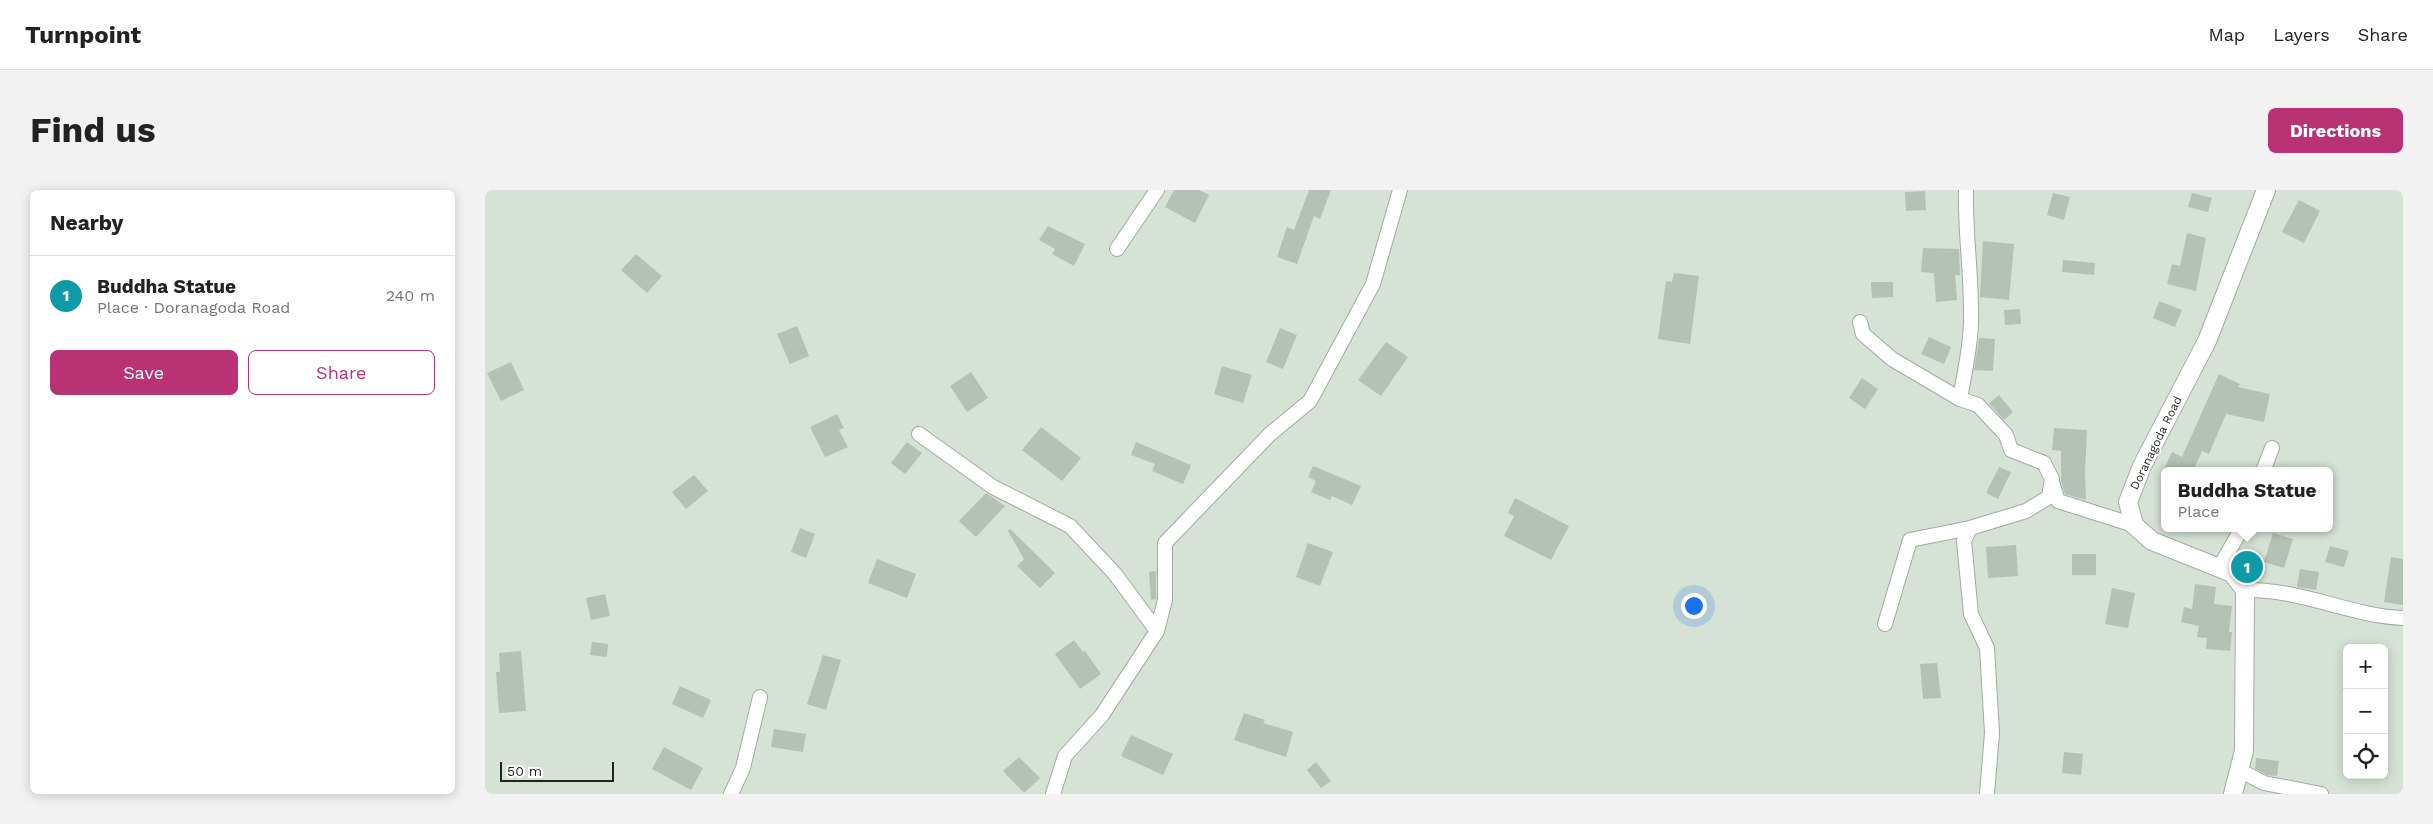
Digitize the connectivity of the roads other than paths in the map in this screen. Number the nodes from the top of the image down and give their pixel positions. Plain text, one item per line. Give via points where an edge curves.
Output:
1 (1157, 190) edge
2 (1400, 190) edge
3 (1966, 190) edge
4 (2266, 190) edge
5 (1117, 249) dead end
6 (1860, 322) dead end
7 (1960, 399) junction
8 (919, 434) dead end
9 (2272, 448) dead end
10 (2265, 467) edge
11 (2051, 479) junction
12 (2134, 525) junction
13 (1970, 528) junction
14 (2240, 532) edge
15 (2219, 568) junction
16 (2245, 590) junction
17 (2403, 618) edge
18 (1885, 624) dead end
19 (1157, 631) junction
20 (760, 697) dead end
21 (2239, 770) junction
22 (731, 794) edge
23 (1053, 794) edge
24 (1987, 794) edge
25 (2233, 794) edge
26 (2321, 794) edge

1 - 5 street
2 - 19 street via 1373,284 1310,401 1270,434 1165,543 1165,600
3 - 7 street via 1965,230 1971,311
4 - 12 street, Doranagoda Road via 2207,341 2135,484 2128,502
6 - 7 street via 1863,334 1892,359
7 - 11 street via 1978,405 2006,435 2011,450 2044,463
8 - 19 street via 993,487 1071,526 1115,574
9 - 10 street
11 - 12 street via 2058,501
11 - 13 street via 2049,497 2026,511
12 - 15 street via 2152,541
13 - 18 street via 1911,540
13 - 24 street via 1964,541 1971,614 1987,648 1993,733
14 - 15 street
15 - 16 street via 2232,573
16 - 17 street via 2313,598 2380,617
16 - 21 street via 2244,751
19 - 23 street via 1102,714 1065,756
20 - 22 street via 743,768
21 - 25 street
21 - 26 street via 2263,782

